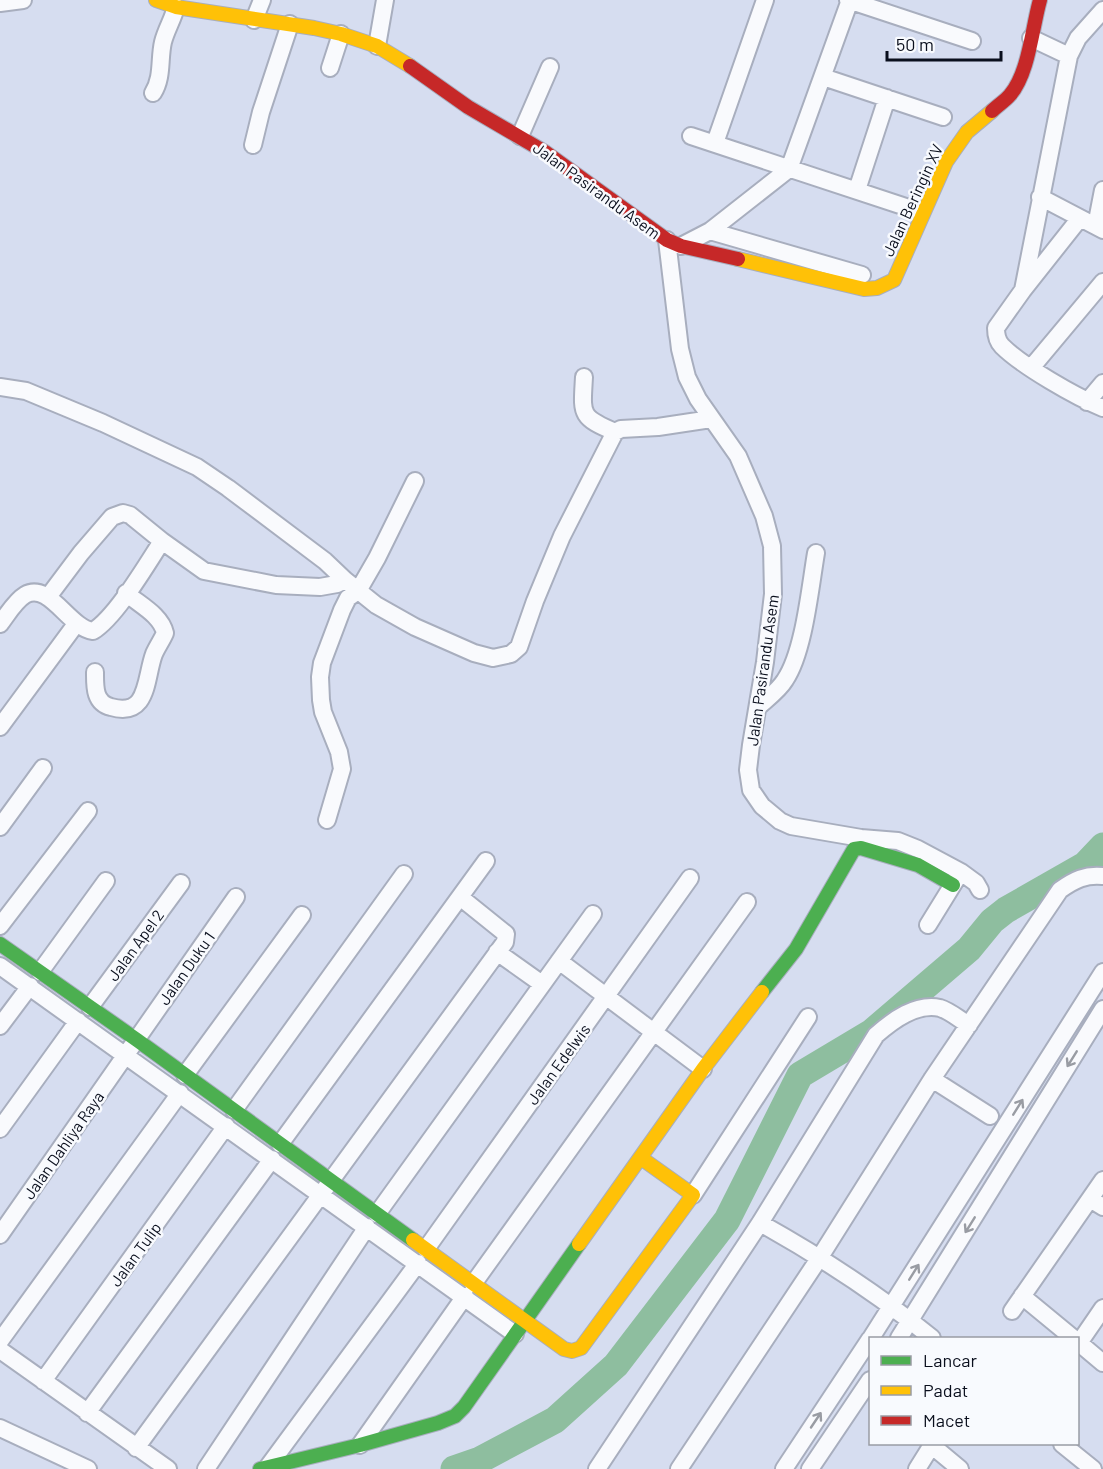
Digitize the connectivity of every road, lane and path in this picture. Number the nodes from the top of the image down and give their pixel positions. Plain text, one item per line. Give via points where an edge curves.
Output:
1 (23, 0) edge
2 (156, 0) edge
3 (262, 0) edge
4 (385, 0) edge
5 (765, 0) edge
6 (849, 0) edge
7 (1040, 0) edge
8 (0, 3) edge
9 (176, 7) junction
10 (1103, 10) edge
11 (254, 20) junction
12 (290, 24) junction
13 (341, 34) junction
14 (1031, 39) junction
15 (972, 41) dead end
16 (377, 46) junction
17 (1069, 56) junction
18 (550, 67) dead end
19 (330, 68) dead end
20 (823, 77) junction
21 (153, 93) dead end
22 (887, 98) junction
23 (943, 117) dead end
24 (520, 136) junction
25 (691, 136) dead end
26 (715, 143) junction
27 (253, 145) dead end
28 (789, 169) junction
29 (857, 190) junction
30 (1103, 190) edge
31 (1040, 197) junction
32 (912, 209) dead end
33 (1080, 218) junction
34 (1100, 228) edge
35 (710, 231) junction
36 (674, 243) junction
37 (862, 275) dead end
38 (1103, 282) edge
39 (1023, 290) junction
40 (1031, 368) junction
41 (584, 377) dead end
42 (1103, 383) edge
43 (0, 387) edge
44 (1095, 405) edge
45 (711, 418) junction
46 (615, 432) junction
47 (415, 481) dead end
48 (162, 541) junction
49 (816, 553) dead end
50 (351, 585) junction
51 (126, 593) junction
52 (48, 597) junction
53 (0, 624) edge
54 (76, 624) junction
55 (95, 672) dead end
56 (759, 706) junction
57 (0, 727) edge
58 (43, 768) dead end
59 (88, 811) dead end
60 (327, 820) dead end
61 (0, 827) edge
62 (486, 861) dead end
63 (404, 874) dead end
64 (1103, 876) edge
65 (690, 878) dead end
66 (957, 879) junction
67 (106, 881) dead end
68 (181, 883) dead end
69 (980, 890) dead end
70 (236, 897) dead end
71 (460, 897) junction
72 (747, 902) dead end
73 (592, 914) dead end
74 (302, 915) dead end
75 (928, 925) dead end
76 (0, 926) edge
77 (0, 944) edge
78 (497, 952) junction
79 (559, 961) junction
80 (0, 966) edge
81 (1103, 972) edge
82 (35, 979) junction
83 (542, 984) junction
84 (606, 996) junction
85 (90, 1007) junction
86 (1103, 1009) edge
87 (808, 1017) dead end
88 (78, 1022) junction
89 (969, 1025) junction
90 (0, 1026) edge
91 (654, 1032) junction
92 (137, 1040) junction
93 (126, 1055) junction
94 (703, 1069) junction
95 (185, 1075) junction
96 (932, 1079) junction
97 (180, 1093) junction
98 (234, 1110) junction
99 (990, 1116) dead end
100 (226, 1126) junction
101 (0, 1129) edge
102 (280, 1144) junction
103 (641, 1158) junction
104 (272, 1159) junction
105 (1103, 1180) edge
106 (325, 1187) junction
107 (693, 1195) junction
108 (1097, 1203) edge
109 (372, 1221) junction
110 (760, 1223) junction
111 (0, 1235) edge
112 (422, 1256) junction
113 (820, 1257) junction
114 (469, 1290) junction
115 (1022, 1296) junction
116 (892, 1306) junction
117 (1103, 1308) edge
118 (1012, 1311) dead end
119 (911, 1321) junction
120 (520, 1327) junction
121 (872, 1337) edge
122 (900, 1337) edge
123 (931, 1337) edge
124 (1071, 1337) edge
125 (1079, 1337) edge
126 (0, 1341) edge
127 (869, 1342) edge
128 (1079, 1344) edge
129 (0, 1350) edge
130 (1103, 1364) edge
131 (43, 1381) junction
132 (869, 1381) edge
133 (87, 1413) junction
134 (0, 1428) edge
135 (360, 1445) junction
136 (930, 1445) edge
137 (932, 1445) edge
138 (1064, 1445) edge
139 (136, 1448) junction
140 (264, 1468) edge
141 (88, 1469) edge
142 (168, 1469) edge
143 (206, 1469) edge
144 (597, 1469) edge
145 (679, 1469) edge
146 (784, 1469) edge
147 (810, 1469) edge
148 (917, 1469) edge
149 (960, 1469) edge
150 (1093, 1469) edge

1 - 8 street
2 - 9 street, Jalan Pasirandu Asem
3 - 11 street
4 - 16 street
5 - 26 street
6 - 15 street
6 - 20 street
7 - 14 street, Jalan Beringin XV
9 - 11 street, Jalan Pasirandu Asem
9 - 21 street via 164,38 158,85
10 - 17 street via 1078,38
11 - 12 street, Jalan Pasirandu Asem
12 - 13 street, Jalan Pasirandu Asem
12 - 27 street
13 - 16 street, Jalan Pasirandu Asem
13 - 19 street
14 - 17 street
14 - 36 street, Jalan Beringin XV via 1027,63 1011,94 967,132 946,162 894,280 864,289
16 - 24 street, Jalan Pasirandu Asem via 468,107
17 - 31 street
18 - 24 street
20 - 22 street
20 - 28 street
22 - 23 street
22 - 29 street
24 - 36 street, Jalan Pasirandu Asem
25 - 26 street
26 - 28 street
28 - 29 street
28 - 35 street
29 - 32 street
30 - 34 street
31 - 33 street
31 - 39 street
33 - 34 street
33 - 39 street
35 - 36 street
35 - 37 street
36 - 45 street, Jalan Pasirandu Asem via 680,349 687,376
38 - 40 street
39 - 40 street via 996,328 1002,345
40 - 44 street
41 - 46 street via 582,407 586,417
42 - 44 street
43 - 50 street via 37,395 197,467 325,561
45 - 46 street
45 - 56 street, Jalan Pasirandu Asem via 738,456 764,516 772,546 772,606
46 - 50 street via 562,536 519,647 511,654 493,658 474,653 395,616
47 - 50 street via 392,531
48 - 50 street via 204,571 276,585
48 - 51 street
48 - 52 street via 130,514 112,517
49 - 56 street via 795,660 784,683
50 - 60 street via 320,677 323,712 342,762
51 - 54 street via 100,627 93,631
51 - 55 street via 164,626 143,698 125,708 103,704 96,694
52 - 53 street via 39,592 23,596
52 - 54 street
54 - 57 street
56 - 66 street, Jalan Pasirandu Asem via 749,781 755,798 780,821 861,838 898,841 918,849
58 - 61 street
59 - 76 street
62 - 71 street
63 - 98 street
64 - 89 street via 1084,877 1060,890
65 - 84 street, Jalan Edelwis
66 - 69 street, Jalan Pasirandu Asem via 976,883
66 - 75 street
66 - 94 street via 854,849 796,949
67 - 82 street
68 - 85 street, Jalan Apel 2
70 - 92 street, Jalan Duku 1
71 - 78 street via 506,934
71 - 102 street
72 - 91 street
73 - 79 street
74 - 95 street
77 - 82 street
78 - 83 street
78 - 106 street
79 - 83 street
79 - 84 street
80 - 82 street
116 -> 81 street
82 - 85 street
82 - 88 street
82 - 90 street
83 - 109 street
84 - 91 street
84 - 112 street, Jalan Edelwis
85 - 92 street
86 -> 119 street
87 - 107 street
88 - 93 street
88 - 101 street
89 - 96 street
89 - 110 street via 942,1009 920,1009 904,1014 876,1035
91 - 94 street
91 - 114 street
92 - 93 street, Jalan Duku 1
92 - 95 street
93 - 97 street
93 - 111 street, Jalan Dahliya Raya
94 - 103 street
95 - 98 street
96 - 99 street
96 - 113 street
97 - 100 street
97 - 126 street
98 - 102 street
100 - 104 street
100 - 131 street, Jalan Tulip
102 - 106 street
103 - 107 street
103 - 120 street
104 - 106 street
104 - 133 street
105 - 108 street
106 - 109 street
106 - 139 street
107 - 120 street via 581,1348 564,1349
108 - 115 street
109 - 112 street
109 - 143 street
110 - 113 street
110 - 144 street
112 - 114 street
112 - 140 street, Jalan Edelwis
113 - 116 street
113 - 145 street
114 - 120 street
114 - 135 street
115 - 118 street
115 - 124 street
116 - 119 street
116 - 121 street
117 - 125 street
119 - 122 street
119 - 123 street
120 - 135 street via 454,1416
146 -> 127 street
128 - 130 street
129 - 131 street
131 - 133 street
132 - 147 street
133 - 139 street
134 - 141 street
135 - 140 street
136 - 148 street
137 - 149 street
138 - 150 street
139 - 142 street

